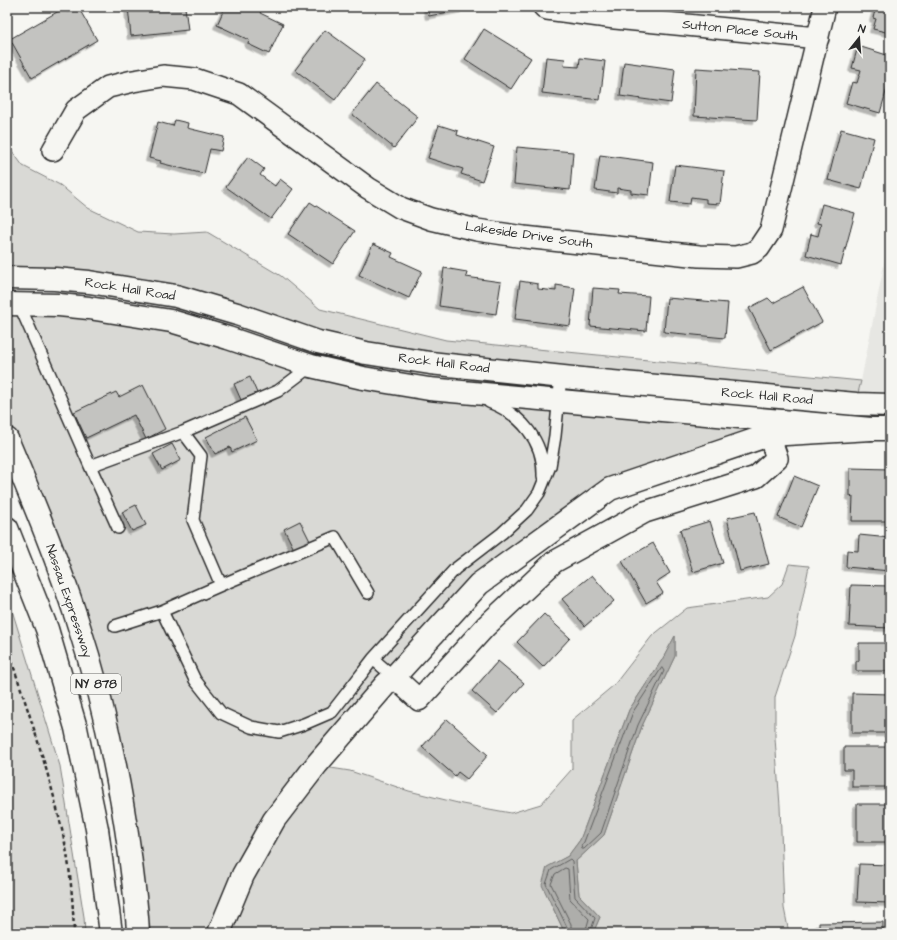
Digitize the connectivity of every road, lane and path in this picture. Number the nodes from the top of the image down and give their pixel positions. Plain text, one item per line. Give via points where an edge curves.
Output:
1 (544, 7) edge
2 (825, 7) edge
3 (818, 38) junction
4 (53, 150) dead end
5 (7, 278) edge
6 (13, 304) edge
7 (310, 366) junction
8 (561, 376) junction
9 (464, 392) junction
10 (559, 401) junction
11 (890, 405) edge
12 (880, 429) edge
13 (184, 432) junction
14 (769, 435) junction
15 (7, 439) edge
16 (90, 466) junction
17 (539, 493) junction
18 (7, 528) edge
19 (118, 528) dead end
20 (221, 585) junction
21 (368, 593) dead end
22 (162, 611) junction
23 (115, 626) dead end
24 (7, 647) edge
25 (373, 659) junction
26 (394, 677) junction
27 (74, 933) edge
28 (111, 933) edge
29 (138, 933) edge
30 (219, 933) edge

1 - 3 street, Sutton Place South via 615,18
2 - 3 street, Lakeside Drive South
3 - 4 street, Lakeside Drive South via 771,230 752,254 736,257 699,256 524,237 477,230 431,219 401,208 368,188 239,94 194,79 163,76 108,87 76,110
5 - 8 main road, Rock Hall Road via 89,282 176,296 318,342 366,353 430,363
6 - 7 main road, Rock Hall Road via 89,308 171,321
6 - 16 lane
7 - 9 main road, Rock Hall Road via 363,378
7 - 13 lane via 278,391
8 - 10 lane
8 - 11 main road, Rock Hall Road
9 - 10 main road, Rock Hall Road
9 - 17 lane via 503,407 528,430 537,443 543,465
10 - 12 main road, Rock Hall Road
10 - 17 lane via 550,466
12 - 14 main road
13 - 16 lane
13 - 20 lane via 201,456 193,520
14 - 26 main road via 610,489 479,584
14 - 26 street via 777,458 756,477 645,512 554,562 486,626 419,700
15 - 29 main road, Nassau Expressway / NY 878 via 43,525 77,619 106,718 125,820
16 - 19 lane
17 - 25 lane via 527,510 502,534 455,569
18 - 28 main road, NY 878 via 47,629 76,728 97,829
20 - 21 lane via 335,537
20 - 22 lane
22 - 23 lane
22 - 25 lane via 195,680 221,713 251,727 279,732 332,712
24 - 27 path via 55,801 72,886
25 - 26 lane
26 - 30 main road via 317,764 274,820 243,875

